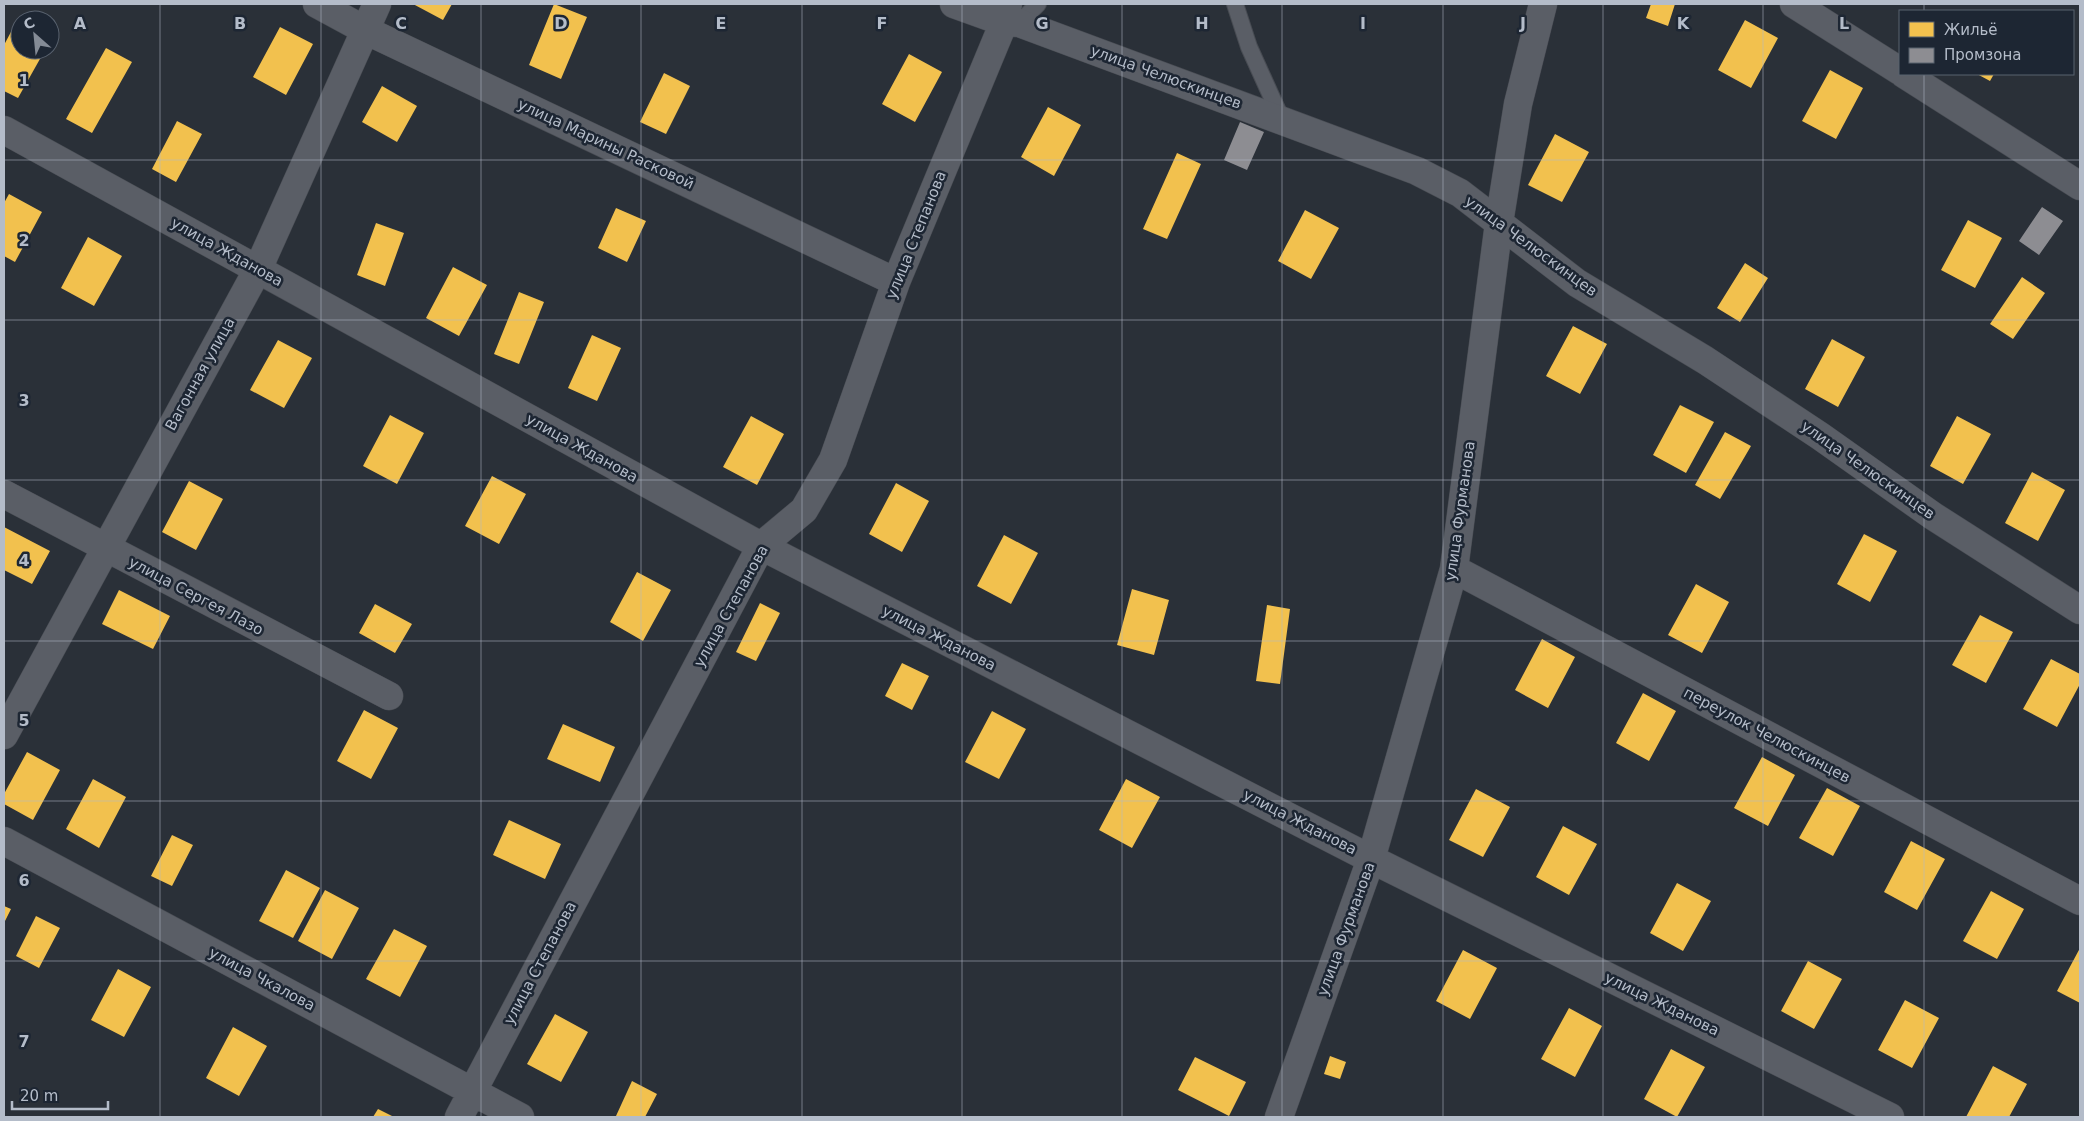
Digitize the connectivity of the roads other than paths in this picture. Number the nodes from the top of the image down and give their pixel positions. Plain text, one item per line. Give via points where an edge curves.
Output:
1 (317, 4) edge
2 (377, 4) edge
3 (954, 4) edge
4 (1038, 4) edge
5 (1235, 4) edge
6 (1543, 4) edge
7 (1794, 4) edge
8 (1010, 16) edge
9 (364, 30) junction
10 (1899, 70) edge
11 (1906, 75) edge
12 (1282, 120) junction
13 (4, 130) edge
14 (2080, 186) edge
15 (1499, 223) junction
16 (258, 269) junction
17 (896, 282) junction
18 (4, 494) edge
19 (761, 546) junction
20 (105, 548) junction
21 (1454, 569) junction
22 (2080, 610) edge
23 (389, 696) dead end
24 (4, 735) edge
25 (4, 841) edge
26 (1371, 859) junction
27 (2080, 901) edge
28 (472, 1092) junction
29 (459, 1117) edge
30 (520, 1117) edge
31 (1279, 1117) edge
32 (1890, 1117) edge

1 - 9 street, улица Марины Расковой
2 - 9 street, Вагонная улица
3 - 8 street, улица Челюскинцев
4 - 8 lane
5 - 12 lane via 1249,47
6 - 15 street, улица Фурманова via 1518,104
7 - 10 street
8 - 12 street, улица Челюскинцев
8 - 17 street, улица Степанова
9 - 16 street, Вагонная улица
9 - 17 street, улица Марины Расковой
11 - 14 street
12 - 15 street, улица Челюскинцев via 1417,171 1460,193
13 - 16 street, улица Жданова
15 - 21 street, улица Фурманова
15 - 22 street, улица Челюскинцев via 1578,283 1705,360 1933,516
16 - 19 street, улица Жданова
16 - 20 street, Вагонная улица
17 - 19 street, улица Степанова via 833,460 804,510
18 - 20 street, улица Сергея Лазо
19 - 26 street, улица Жданова
19 - 28 street, улица Степанова
20 - 23 street, улица Сергея Лазо
20 - 24 street, Вагонная улица
21 - 26 street, улица Фурманова
21 - 27 street, переулок Челюскинцев
25 - 28 street, улица Чкалова
26 - 31 street, улица Фурманова
26 - 32 street, улица Жданова
28 - 29 street, улица Степанова
28 - 30 street, улица Чкалова

